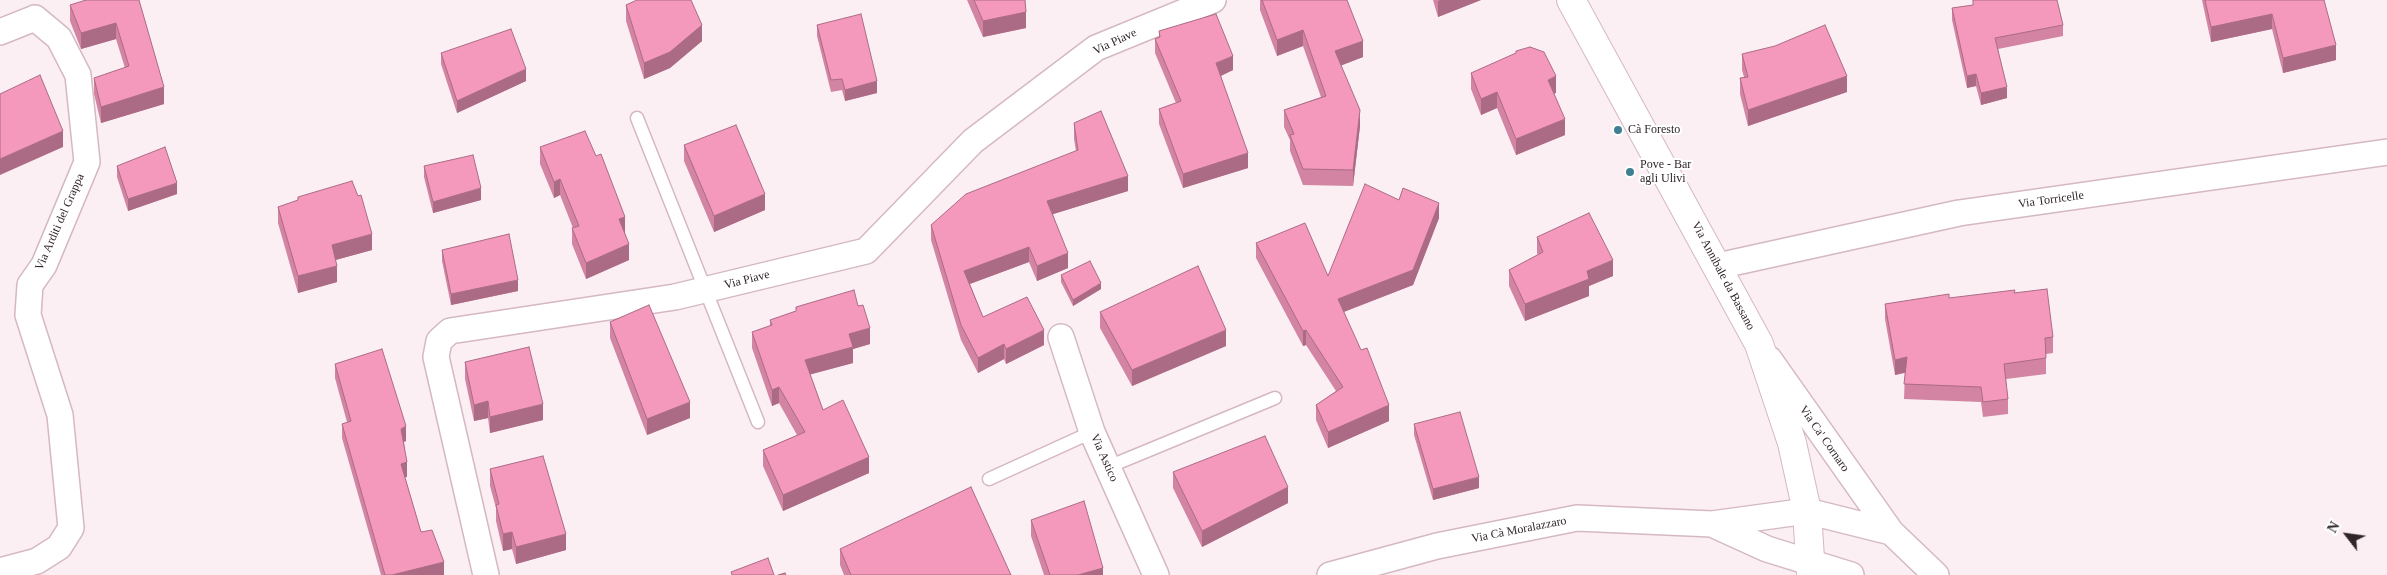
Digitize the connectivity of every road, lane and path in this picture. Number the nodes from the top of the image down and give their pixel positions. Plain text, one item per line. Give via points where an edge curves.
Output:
1 (1213, 0) edge
2 (1571, 0) edge
3 (33, 9) edge
4 (0, 32) edge
5 (637, 118) dead end
6 (2387, 152) edge
7 (1718, 266) junction
8 (706, 290) junction
9 (1061, 337) dead end
10 (1759, 344) junction
11 (1275, 398) dead end
12 (758, 422) dead end
13 (1092, 432) junction
14 (1108, 467) junction
15 (990, 480) dead end
16 (1807, 511) junction
17 (1712, 524) junction
18 (1891, 532) junction
19 (1811, 569) edge
20 (0, 571) edge
21 (1356, 572) edge
22 (486, 575) edge
23 (1156, 575) edge
24 (1330, 575) edge
25 (1851, 575) edge
26 (1936, 575) edge

1 - 8 street, Via Piave via 1096,48 973,140 866,251
2 - 7 street, Via Annibale da Bassano
3 - 4 street
3 - 20 street, Via Arditi del Grappa via 59,38 78,75 87,162 44,266 30,285 28,315 60,416 71,528 59,547 37,561
5 - 8 lane
6 - 7 street, Via Torricelle via 1958,213
7 - 10 street, Via Annibale da Bassano
8 - 12 lane
8 - 22 street, Via Piave via 675,298 450,331 439,342 436,357
9 - 13 street, Via Astico
10 - 16 street, Via Annibale da Bassano via 1792,443
10 - 18 street, Via Ca' Cornaro
11 - 14 lane
13 - 14 street, Via Astico
13 - 15 lane
14 - 23 street, Via Astico
16 - 17 street, Via Cà Moralazzaro
16 - 18 street, Via Ca' Cornaro
16 - 19 street, Via Annibale da Bassano
17 - 19 street, Via Cà Moralazzaro
17 - 21 street, Via Cà Moralazzaro via 1577,518 1437,546
18 - 26 street, Via Ca' Cornaro
19 - 25 street
21 - 24 street, Via Cà Moralazzaro

